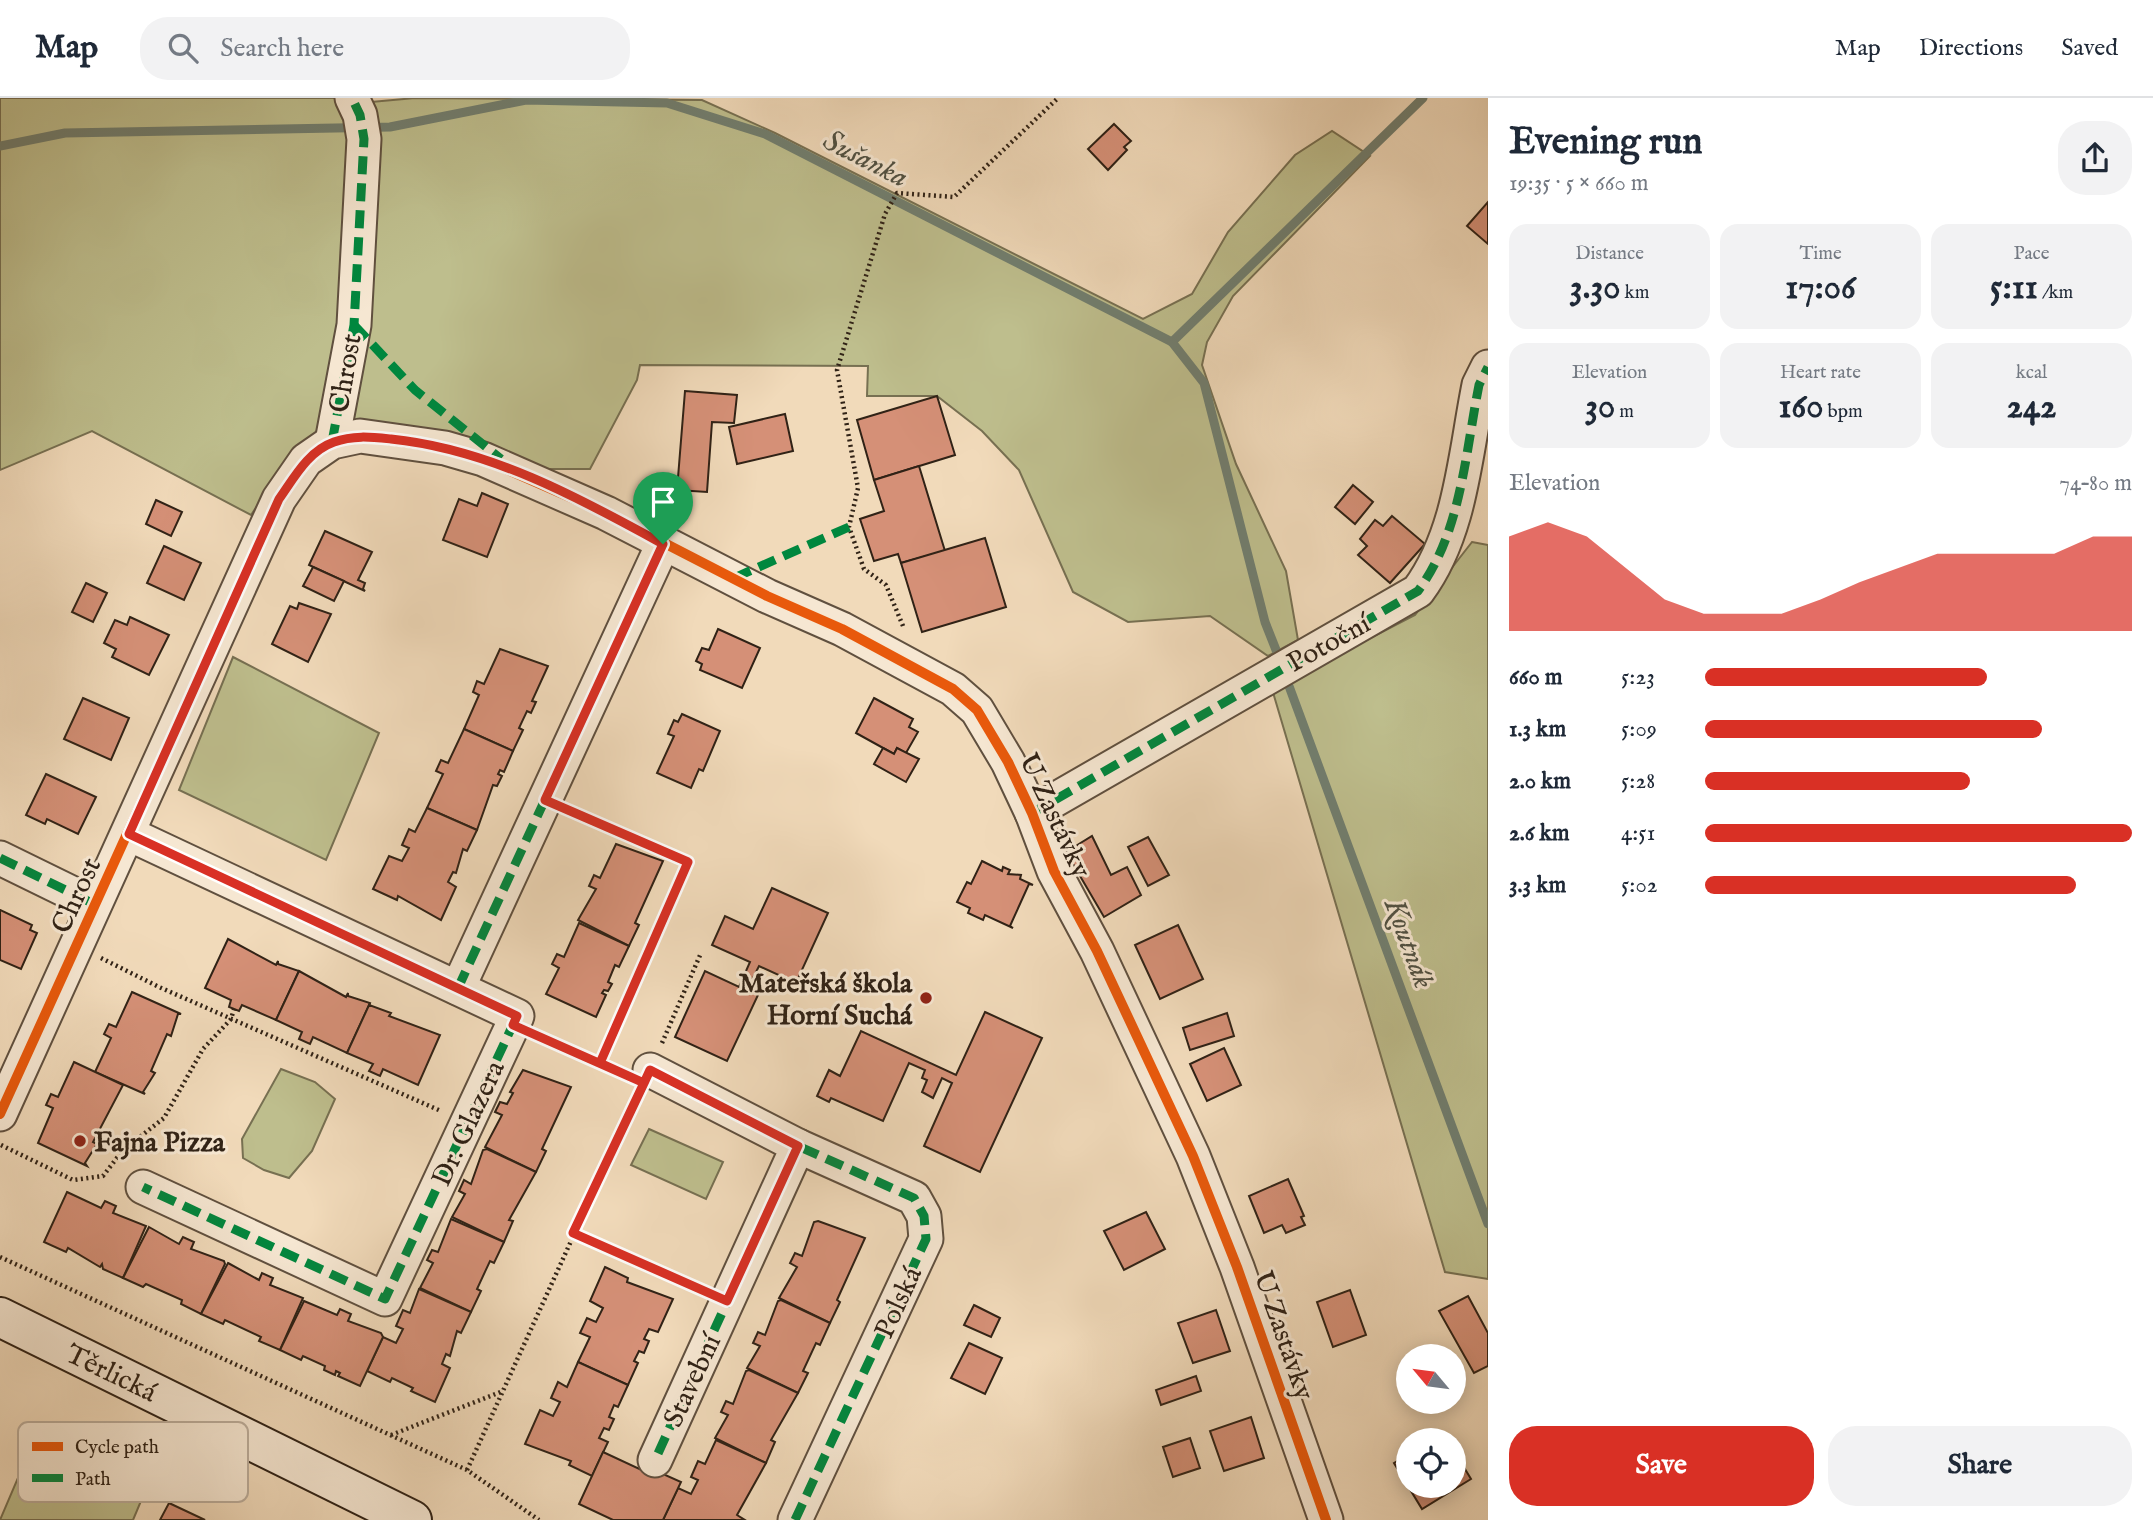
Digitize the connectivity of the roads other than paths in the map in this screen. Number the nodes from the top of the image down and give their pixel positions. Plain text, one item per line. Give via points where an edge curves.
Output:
1 (359, 117) edge
2 (1488, 367) edge
3 (332, 442) junction
4 (663, 544) junction
5 (1032, 813) junction
6 (129, 834) junction
7 (0, 858) edge
8 (94, 904) junction
9 (458, 988) junction
10 (647, 1076) road end
11 (0, 1114) edge
12 (798, 1146) junction
13 (143, 1187) dead end
14 (0, 1317) edge
15 (213, 1422) edge
16 (248, 1439) edge
17 (655, 1460) dead end
18 (412, 1520) edge
19 (795, 1520) edge
20 (1326, 1520) edge

1 - 3 street, Chrost via 354,325
2 - 5 street, Potoční via 1479,386 1449,535 1437,566 1418,591
3 - 4 street, U Zastávky via 360,436 407,441 483,459 606,513
3 - 6 street, Chrost via 306,460 279,499
4 - 5 street, U Zastávky via 842,629 953,689 977,710
4 - 9 street
5 - 20 street, U Zastávky via 1054,871 1103,963 1193,1156
6 - 8 street, Chrost
6 - 9 street
7 - 8 street
8 - 11 street, Chrost
9 - 13 street, Dr. Glazera via 517,1016 385,1299
10 - 12 street
12 - 17 street, Stavební
12 - 19 street, Polská via 914,1198 924,1216 926,1239
14 - 15 main road, Těrlická
16 - 18 main road, Těrlická

